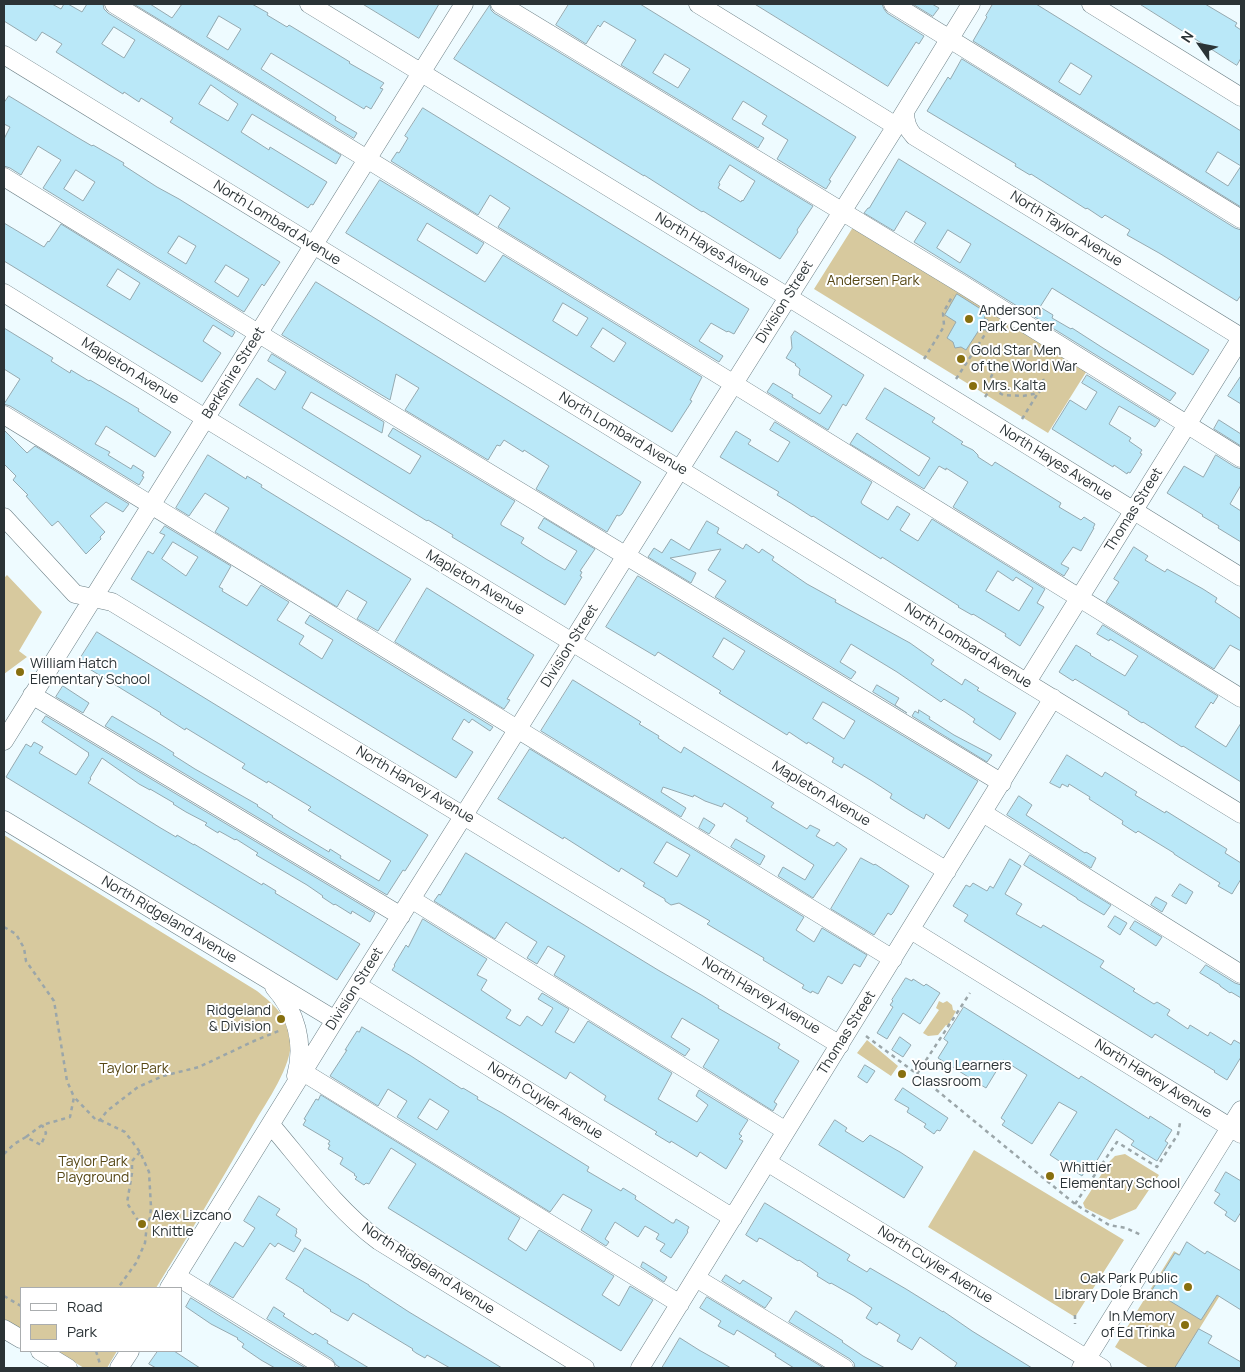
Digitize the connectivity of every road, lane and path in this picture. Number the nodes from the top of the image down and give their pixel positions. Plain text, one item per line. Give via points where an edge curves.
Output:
1 (114, 4) edge
2 (309, 4) edge
3 (464, 4) edge
4 (500, 4) edge
5 (698, 4) edge
6 (893, 4) edge
7 (971, 4) edge
8 (1091, 4) edge
9 (950, 38) junction
10 (4, 55) edge
11 (422, 72) junction
12 (1241, 97) edge
13 (900, 119) junction
14 (367, 160) junction
15 (4, 177) edge
16 (841, 212) junction
17 (1241, 219) edge
18 (313, 246) junction
19 (960, 284) junction
20 (4, 293) edge
21 (788, 297) junction
22 (993, 322) dead end
23 (258, 333) junction
24 (1241, 338) edge
25 (924, 359) dead end
26 (996, 367) dead end
27 (956, 379) dead end
28 (1043, 379) dead end
29 (734, 384) junction
30 (991, 388) junction
31 (1038, 393) junction
32 (986, 397) dead end
33 (4, 415) edge
34 (205, 418) junction
35 (1022, 420) dead end
36 (1188, 424) junction
37 (1241, 458) edge
38 (680, 469) junction
39 (151, 505) junction
40 (1134, 511) junction
41 (4, 517) edge
42 (626, 556) junction
43 (1241, 577) edge
44 (94, 598) junction
45 (1079, 598) junction
46 (572, 643) junction
47 (1027, 682) junction
48 (32, 695) junction
49 (1054, 698) junction
50 (1241, 698) edge
51 (518, 729) junction
52 (4, 741) edge
53 (1002, 782) junction
54 (983, 813) junction
55 (1241, 814) edge
56 (464, 815) junction
57 (4, 820) edge
58 (947, 870) junction
59 (411, 900) junction
60 (401, 916) junction
61 (4, 927) edge
62 (911, 930) junction
63 (893, 958) junction
64 (1241, 974) edge
65 (269, 980) junction
66 (357, 986) junction
67 (970, 993) dead end
68 (334, 1020) junction
69 (283, 1029) dead end
70 (866, 1036) dead end
71 (840, 1045) junction
72 (303, 1072) junction
73 (917, 1074) junction
74 (292, 1090) junction
75 (74, 1097) junction
76 (1241, 1110) edge
77 (100, 1120) junction
78 (1180, 1123) dead end
79 (42, 1125) junction
80 (271, 1125) junction
81 (786, 1130) junction
82 (1236, 1131) edge
83 (26, 1137) junction
84 (140, 1152) junction
85 (4, 1154) edge
86 (767, 1162) junction
87 (1075, 1204) junction
88 (733, 1218) junction
89 (147, 1224) junction
90 (1141, 1235) dead end
91 (696, 1278) junction
92 (173, 1282) edge
93 (119, 1287) edge
94 (182, 1287) edge
95 (4, 1296) edge
96 (680, 1304) junction
97 (20, 1305) edge
98 (1075, 1315) dead end
99 (1075, 1324) dead end
100 (4, 1329) edge
101 (20, 1339) edge
102 (42, 1352) edge
103 (95, 1352) edge
104 (129, 1352) edge
105 (100, 1364) dead end
106 (1090, 1365) edge
107 (68, 1368) edge
108 (119, 1368) edge
109 (326, 1368) edge
110 (585, 1368) edge
111 (640, 1368) edge
112 (844, 1368) edge

1 - 14 street
2 - 11 street, North Hayes Avenue
3 - 11 street, Berkshire Street
4 - 16 street
5 - 13 street
6 - 9 street
7 - 9 street, Division Street
8 - 12 street
9 - 13 street, Division Street
9 - 17 street
10 - 18 street, North Lombard Avenue
11 - 14 street, Berkshire Street
11 - 21 street, North Hayes Avenue
13 - 16 street, Division Street
13 - 24 street, North Taylor Avenue via 914,136
14 - 18 street, Berkshire Street
14 - 29 street
15 - 23 street
16 - 19 street
16 - 21 street, Division Street
18 - 23 street, Berkshire Street
18 - 38 street, North Lombard Avenue
19 - 25 path via 943,313 943,328
19 - 36 street
20 - 34 street, Mapleton Avenue
21 - 29 street, Division Street
21 - 40 street, North Hayes Avenue
22 - 27 path
23 - 34 street, Berkshire Street
23 - 42 street
24 - 36 street, Thomas Street
26 - 30 path via 991,377
28 - 31 path via 1046,386
29 - 38 street, Division Street
29 - 45 street
30 - 31 path via 1003,395
30 - 32 path
31 - 35 path
33 - 39 street
34 - 39 street, Berkshire Street
34 - 46 street, Mapleton Avenue
36 - 37 street
36 - 40 street, Thomas Street
38 - 42 street, Division Street
38 - 47 street, North Lombard Avenue
39 - 44 street, Berkshire Street
39 - 51 street
40 - 43 street, North Hayes Avenue
40 - 45 street, Thomas Street
41 - 44 street, North Harvey Avenue via 75,594
42 - 46 street, Division Street
42 - 53 street
44 - 48 street, Berkshire Street
44 - 56 street, North Harvey Avenue via 112,602
45 - 47 street, Thomas Street
45 - 50 street
46 - 51 street, Division Street
46 - 58 street, Mapleton Avenue
47 - 49 street, North Lombard Avenue
48 - 52 street, Berkshire Street
48 - 60 street
49 - 53 street, Thomas Street
49 - 55 street, North Lombard Avenue
51 - 56 street, Division Street
51 - 63 street
53 - 54 street, Thomas Street
54 - 58 street, Thomas Street
54 - 64 street
56 - 59 street, Division Street
56 - 71 street, North Harvey Avenue
57 - 65 street, North Ridgeland Avenue
58 - 62 street, Thomas Street
59 - 60 street, Division Street
59 - 81 street
60 - 66 street, Division Street
61 - 75 path via 16,934 24,948 26,961 54,1001 67,1081
62 - 63 street, Thomas Street
62 - 82 street, North Harvey Avenue
63 - 71 street, Thomas Street
65 - 68 street, North Ridgeland Avenue
65 - 74 street via 295,1020 300,1044 299,1065
66 - 68 street, Division Street
66 - 88 street, North Cuyler Avenue
67 - 73 path
68 - 72 street, Division Street
69 - 77 path via 199,1067 163,1076 138,1087 106,1111
70 - 73 path
71 - 81 street, Thomas Street
72 - 74 street, Division Street
72 - 96 street
73 - 87 path
74 - 80 street, Division Street
75 - 77 path via 97,1121
75 - 79 path via 70,1117
76 - 82 street
77 - 84 path via 125,1132
78 - 87 path via 1178,1134 1157,1167 1117,1142
79 - 83 path
79 - 83 path via 46,1133 41,1145
80 - 92 street, Division Street
80 - 110 street, North Ridgeland Avenue via 366,1231
81 - 86 street, Thomas Street
82 - 106 street
83 - 85 path
84 - 89 path via 149,1172 151,1207
84 - 89 path via 132,1162 127,1203 139,1222
86 - 88 street, Thomas Street
86 - 106 street, North Cuyler Avenue
87 - 90 path via 1109,1225
88 - 91 street, Thomas Street
89 - 93 path via 145,1243 136,1264
91 - 96 street, Thomas Street
91 - 112 street
94 - 109 street
95 - 97 path
96 - 111 street, Thomas Street
98 - 99 path
100 - 101 street
102 - 107 street
103 - 105 path
104 - 108 street

